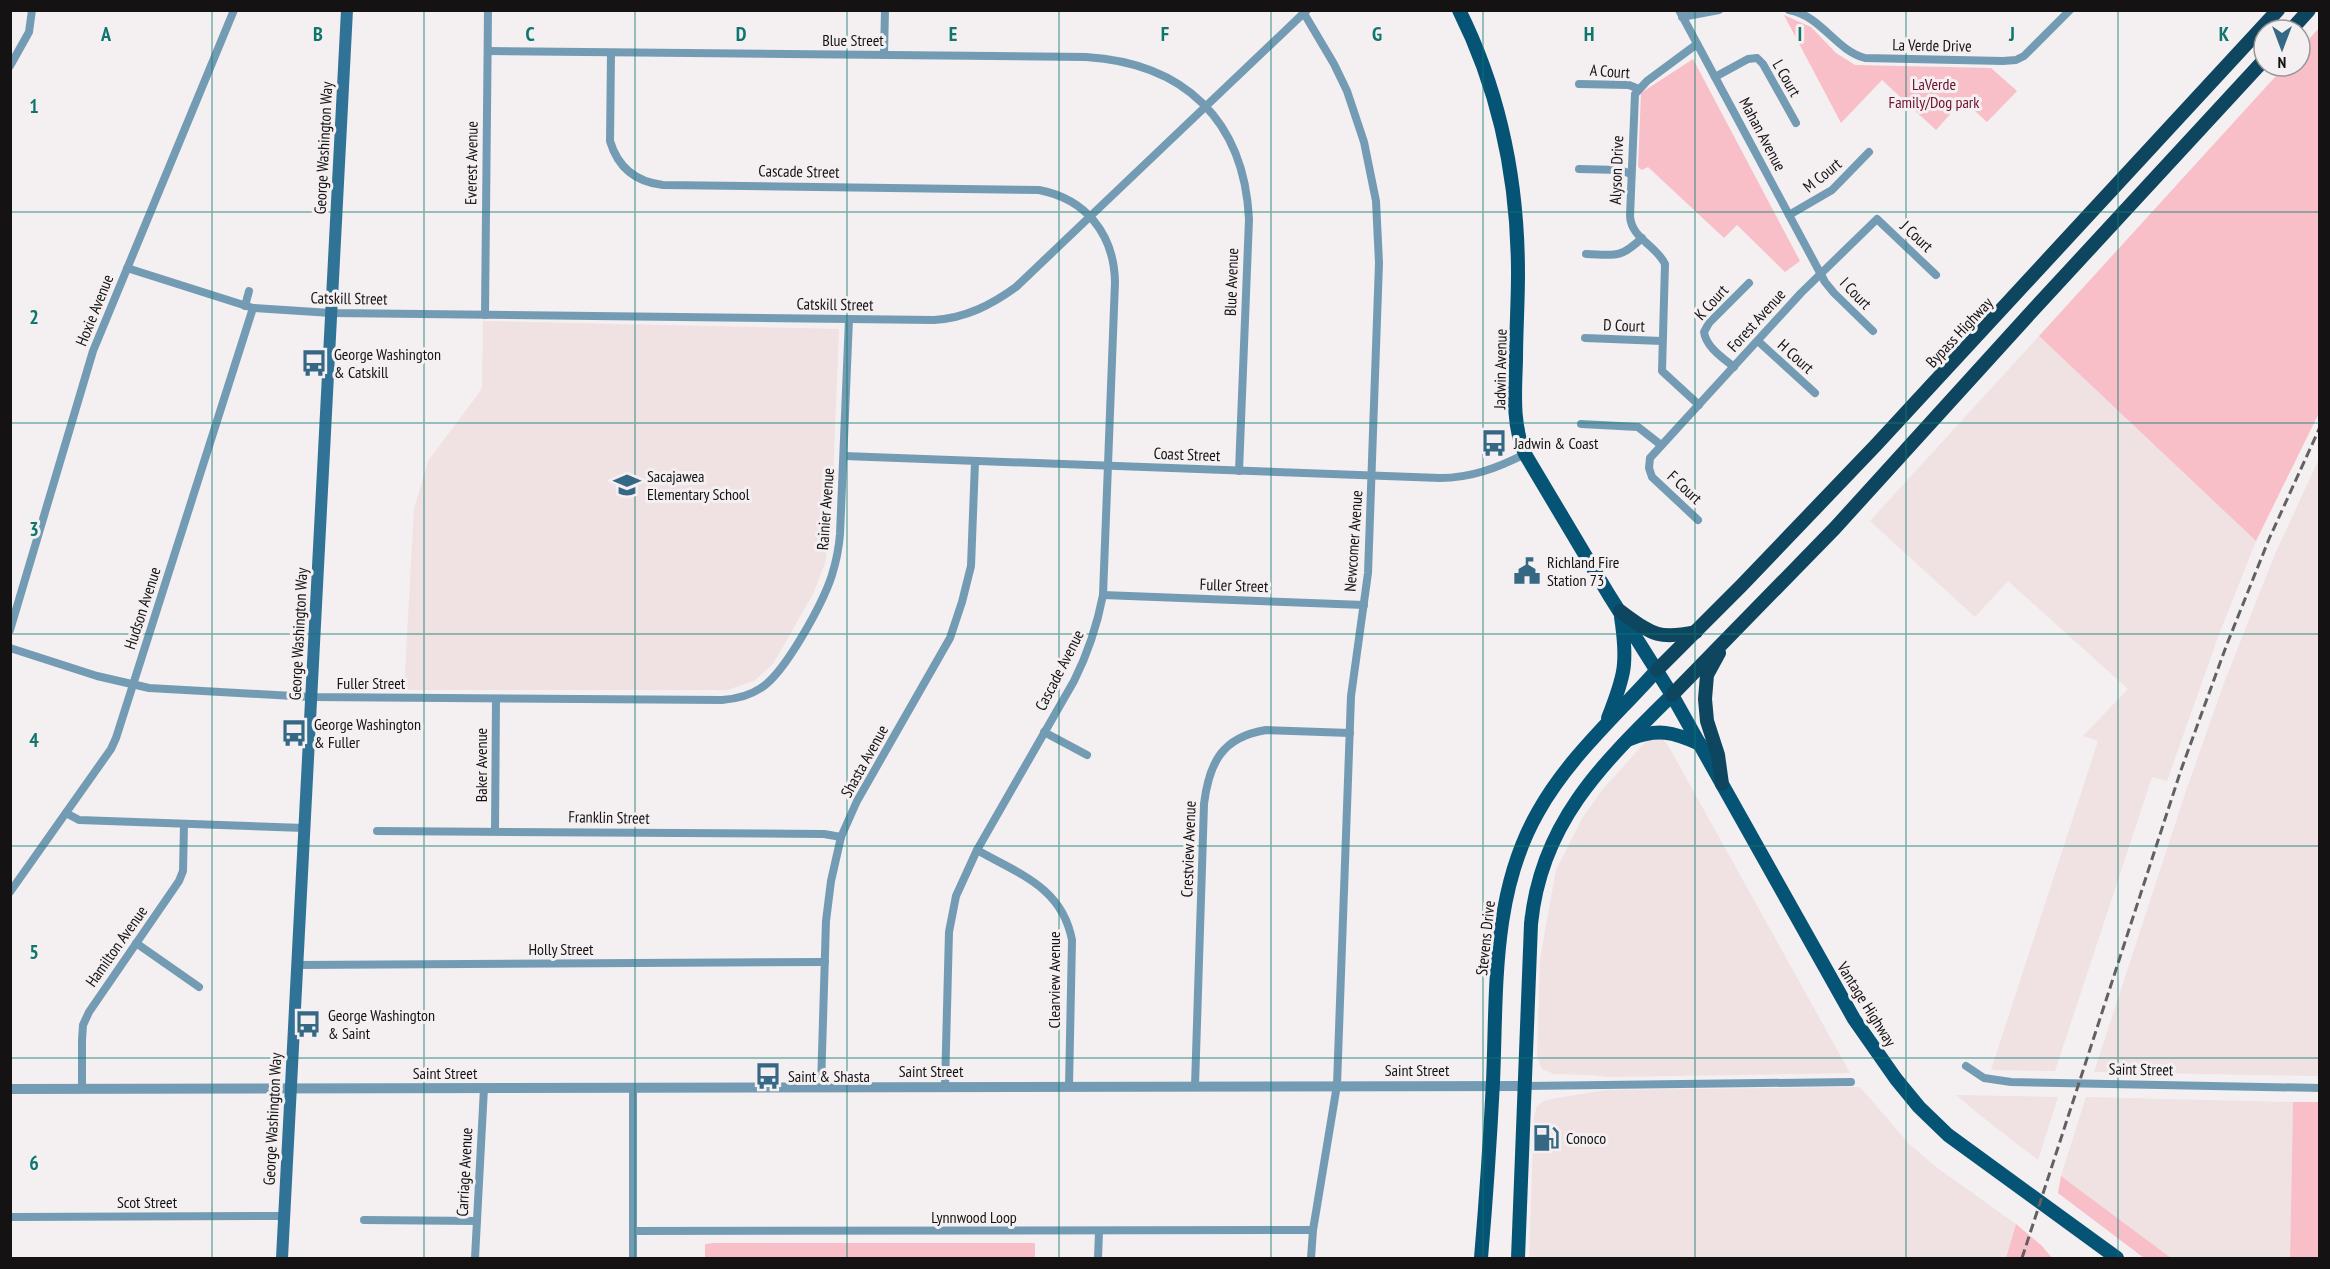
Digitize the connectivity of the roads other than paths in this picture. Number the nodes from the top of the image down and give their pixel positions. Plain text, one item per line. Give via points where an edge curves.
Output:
1 (32, 10) edge
2 (234, 10) edge
3 (347, 10) edge
4 (488, 10) edge
5 (885, 10) edge
6 (1459, 10) edge
7 (1719, 10) edge
8 (1789, 10) edge
9 (2070, 10) edge
10 (2278, 10) edge
11 (1304, 11) edge
12 (1680, 14) edge
13 (1696, 44) junction
14 (488, 51) junction
15 (611, 53) junction
16 (884, 55) junction
17 (10, 66) edge
18 (2252, 73) edge
19 (1715, 77) junction
20 (1580, 84) dead end
21 (1639, 89) junction
22 (1205, 106) junction
23 (1796, 123) dead end
24 (1869, 152) dead end
25 (1579, 169) dead end
26 (1631, 174) junction
27 (1790, 215) junction
28 (1089, 216) junction
29 (1877, 219) joint
30 (1642, 238) junction
31 (1586, 254) dead end
32 (127, 268) junction
33 (1821, 273) junction
34 (1936, 275) dead end
35 (1749, 284) dead end
36 (249, 291) dead end
37 (249, 307) junction
38 (331, 313) junction
39 (485, 315) junction
40 (849, 319) junction
41 (1873, 331) dead end
42 (1585, 338) dead end
43 (1662, 341) junction
44 (1758, 341) junction
45 (1734, 367) junction
46 (1815, 393) dead end
47 (1699, 405) junction
48 (1581, 424) dead end
49 (1661, 445) junction
50 (1525, 454) junction
51 (844, 456) junction
52 (975, 462) junction
53 (1107, 466) junction
54 (1239, 471) junction
55 (1372, 476) junction
56 (1698, 520) dead end
57 (1103, 595) junction
58 (1364, 605) junction
59 (1620, 611) junction
60 (10, 630) edge
61 (1696, 632) junction
62 (1725, 640) junction
63 (10, 648) edge
64 (1657, 670) junction
65 (133, 686) junction
66 (1672, 695) junction
67 (311, 697) junction
68 (738, 698) joint
69 (496, 699) junction
70 (1605, 725) junction
71 (1044, 732) junction
72 (1350, 733) junction
73 (1628, 740) junction
74 (1700, 744) junction
75 (1087, 754) dead end
76 (1722, 784) junction
77 (66, 813) junction
78 (184, 824) junction
79 (304, 828) junction
80 (377, 831) dead end
81 (495, 831) junction
82 (841, 837) junction
83 (977, 850) junction
84 (10, 892) edge
85 (136, 944) junction
86 (825, 962) junction
87 (297, 965) junction
88 (199, 987) dead end
89 (1966, 1066) dead end
90 (1851, 1083) dead end
91 (1337, 1085) junction
92 (821, 1086) junction
93 (945, 1086) junction
94 (1069, 1086) junction
95 (1195, 1086) junction
96 (1493, 1086) junction
97 (1525, 1086) junction
98 (633, 1087) junction
99 (82, 1088) junction
100 (290, 1088) junction
101 (484, 1088) junction
102 (2319, 1088) edge
103 (10, 1089) edge
104 (284, 1216) junction
105 (10, 1217) edge
106 (364, 1220) dead end
107 (477, 1221) junction
108 (1313, 1230) junction
109 (633, 1232) junction
110 (1099, 1232) junction
111 (282, 1258) edge
112 (475, 1258) edge
113 (633, 1258) edge
114 (1098, 1258) edge
115 (1311, 1258) edge
116 (1481, 1258) edge
117 (1518, 1258) edge
118 (2117, 1258) edge

1 - 17 street via 29,32
2 - 32 street, Hoxie Avenue
3 - 38 main road, George Washington Way
4 - 14 street, Everest Avenue
5 - 16 street
6 - 50 main road, Jadwin Avenue via 1494,99 1514,194 1518,275 1514,401
7 - 12 street
8 - 9 street, La Verde Drive via 1809,17 1847,50 1866,58 2003,61 2024,56
10 - 61 highway, Bypass Highway via 1876,445
11 - 22 street, Catskill Street
11 - 55 street, Newcomer Avenue via 1347,91 1364,142 1376,201 1379,263
12 - 13 street, Mahan Avenue
13 - 19 street, Mahan Avenue
13 - 21 street
14 - 15 street, Blue Street
14 - 39 street, Everest Avenue
15 - 16 street, Blue Street
15 - 28 street, Cascade Street via 610,141 620,163 644,182 1039,190 1072,200
16 - 22 street, Blue Street via 1118,60 1153,70
18 - 62 highway via 1843,520
19 - 23 street, L Court via 1757,58
19 - 27 street, Mahan Avenue
20 - 21 street, A Court via 1629,85
21 - 26 street, Alyson Drive via 1633,105
22 - 28 street, Catskill Street
22 - 54 street, Blue Avenue via 1236,151 1248,197
24 - 27 street, M Court via 1832,190
25 - 26 street
26 - 30 street, Alyson Drive via 1630,222
27 - 33 street, Mahan Avenue
28 - 40 street, Catskill Street via 1016,287 978,310 946,319
28 - 53 street, Cascade Avenue via 1104,235 1114,266
29 - 33 street, Forest Avenue
29 - 34 street, J Court
30 - 31 street via 1620,255
30 - 43 street, Alyson Drive via 1665,266
32 - 37 street, Catskill Street
32 - 60 street, Hoxie Avenue via 82,385
33 - 41 street, I Court via 1834,293
33 - 44 street, Forest Avenue
35 - 45 street, K Court via 1704,332 1712,348
36 - 37 street
37 - 38 street, Catskill Street
37 - 65 street, Hudson Avenue
38 - 39 street, Catskill Street
38 - 67 main road, George Washington Way
39 - 40 street, Catskill Street
40 - 51 street, Rainier Avenue
42 - 43 street, D Court
43 - 47 street, Alyson Drive via 1664,374
44 - 45 street, Forest Avenue
44 - 46 street, H Court
45 - 47 street, Forest Avenue
47 - 49 street, Forest Avenue
48 - 49 street via 1638,427
49 - 56 street, F Court via 1649,460 1650,474
50 - 55 street, Coast Street via 1471,476
50 - 59 main road, Jadwin Avenue
51 - 52 street, Coast Street
51 - 68 street, Rainier Avenue via 838,550 827,588 782,668 762,688
52 - 53 street, Coast Street
52 - 82 street, Shasta Avenue via 971,566 950,638 857,801
53 - 54 street, Coast Street
53 - 57 street, Cascade Avenue
54 - 55 street, Coast Street
55 - 58 street, Newcomer Avenue
57 - 58 street, Fuller Street
57 - 71 street, Cascade Avenue via 1088,653
58 - 72 street, Newcomer Avenue via 1353,673
59 - 61 highway via 1659,636
59 - 64 main road, Jadwin Avenue
59 - 70 main road via 1624,672
61 - 64 highway, Bypass Highway
62 - 66 highway
62 - 76 highway via 1707,675 1705,699
63 - 65 street, Fuller Street
64 - 66 main road, Jadwin Avenue
64 - 70 main road, Stevens Drive
65 - 67 street, Fuller Street
65 - 77 street, Hudson Avenue via 111,749
66 - 73 main road
66 - 74 main road, Vantage Highway
67 - 69 street, Fuller Street
67 - 79 main road, George Washington Way
68 - 69 street, Fuller Street
69 - 81 street, Baker Avenue
70 - 96 main road, Stevens Drive via 1551,791 1528,830 1512,870 1500,928
71 - 75 street
71 - 83 street, Cascade Avenue
72 - 91 street, Newcomer Avenue
72 - 95 street, Crestview Avenue via 1254,732 1227,748 1210,770 1204,804
73 - 74 main road via 1661,732
73 - 97 main road via 1575,802 1548,850 1538,879 1531,924
74 - 76 main road, Vantage Highway
76 - 118 main road, Vantage Highway via 1854,1019 1919,1107 1948,1135
77 - 78 street via 79,820
77 - 84 street, Hudson Avenue
78 - 79 street
78 - 85 street, Hamilton Avenue via 183,871
79 - 87 main road, George Washington Way
80 - 81 street, Franklin Street
81 - 82 street, Franklin Street
82 - 86 street, Shasta Avenue via 830,891
83 - 93 street, Cascade Avenue via 956,896 949,932
83 - 94 street, Clearview Avenue via 1038,884 1061,907 1069,923
85 - 88 street
85 - 99 street, Hamilton Avenue via 83,1025
86 - 87 street, Holly Street
86 - 92 street, Shasta Avenue
87 - 100 main road, George Washington Way
89 - 102 street, Saint Street via 1984,1078 2011,1083
90 - 97 street, Saint Street
91 - 95 street, Saint Street
91 - 96 street, Saint Street
91 - 108 street
92 - 93 street, Saint Street
92 - 98 street, Saint Street
93 - 94 street, Saint Street
94 - 95 street, Saint Street
96 - 97 street, Saint Street
96 - 116 main road, Stevens Drive
97 - 117 main road
98 - 101 street, Saint Street
98 - 109 street
99 - 100 street, Saint Street
99 - 103 street, Saint Street
100 - 101 street, Saint Street
100 - 104 main road, George Washington Way
101 - 107 street, Carriage Avenue
104 - 105 street, Scot Street
104 - 111 main road, George Washington Way
106 - 107 street
107 - 112 street, Carriage Avenue
108 - 110 street, Lynnwood Loop
108 - 115 street
109 - 110 street, Lynnwood Loop
109 - 113 street
110 - 114 street

